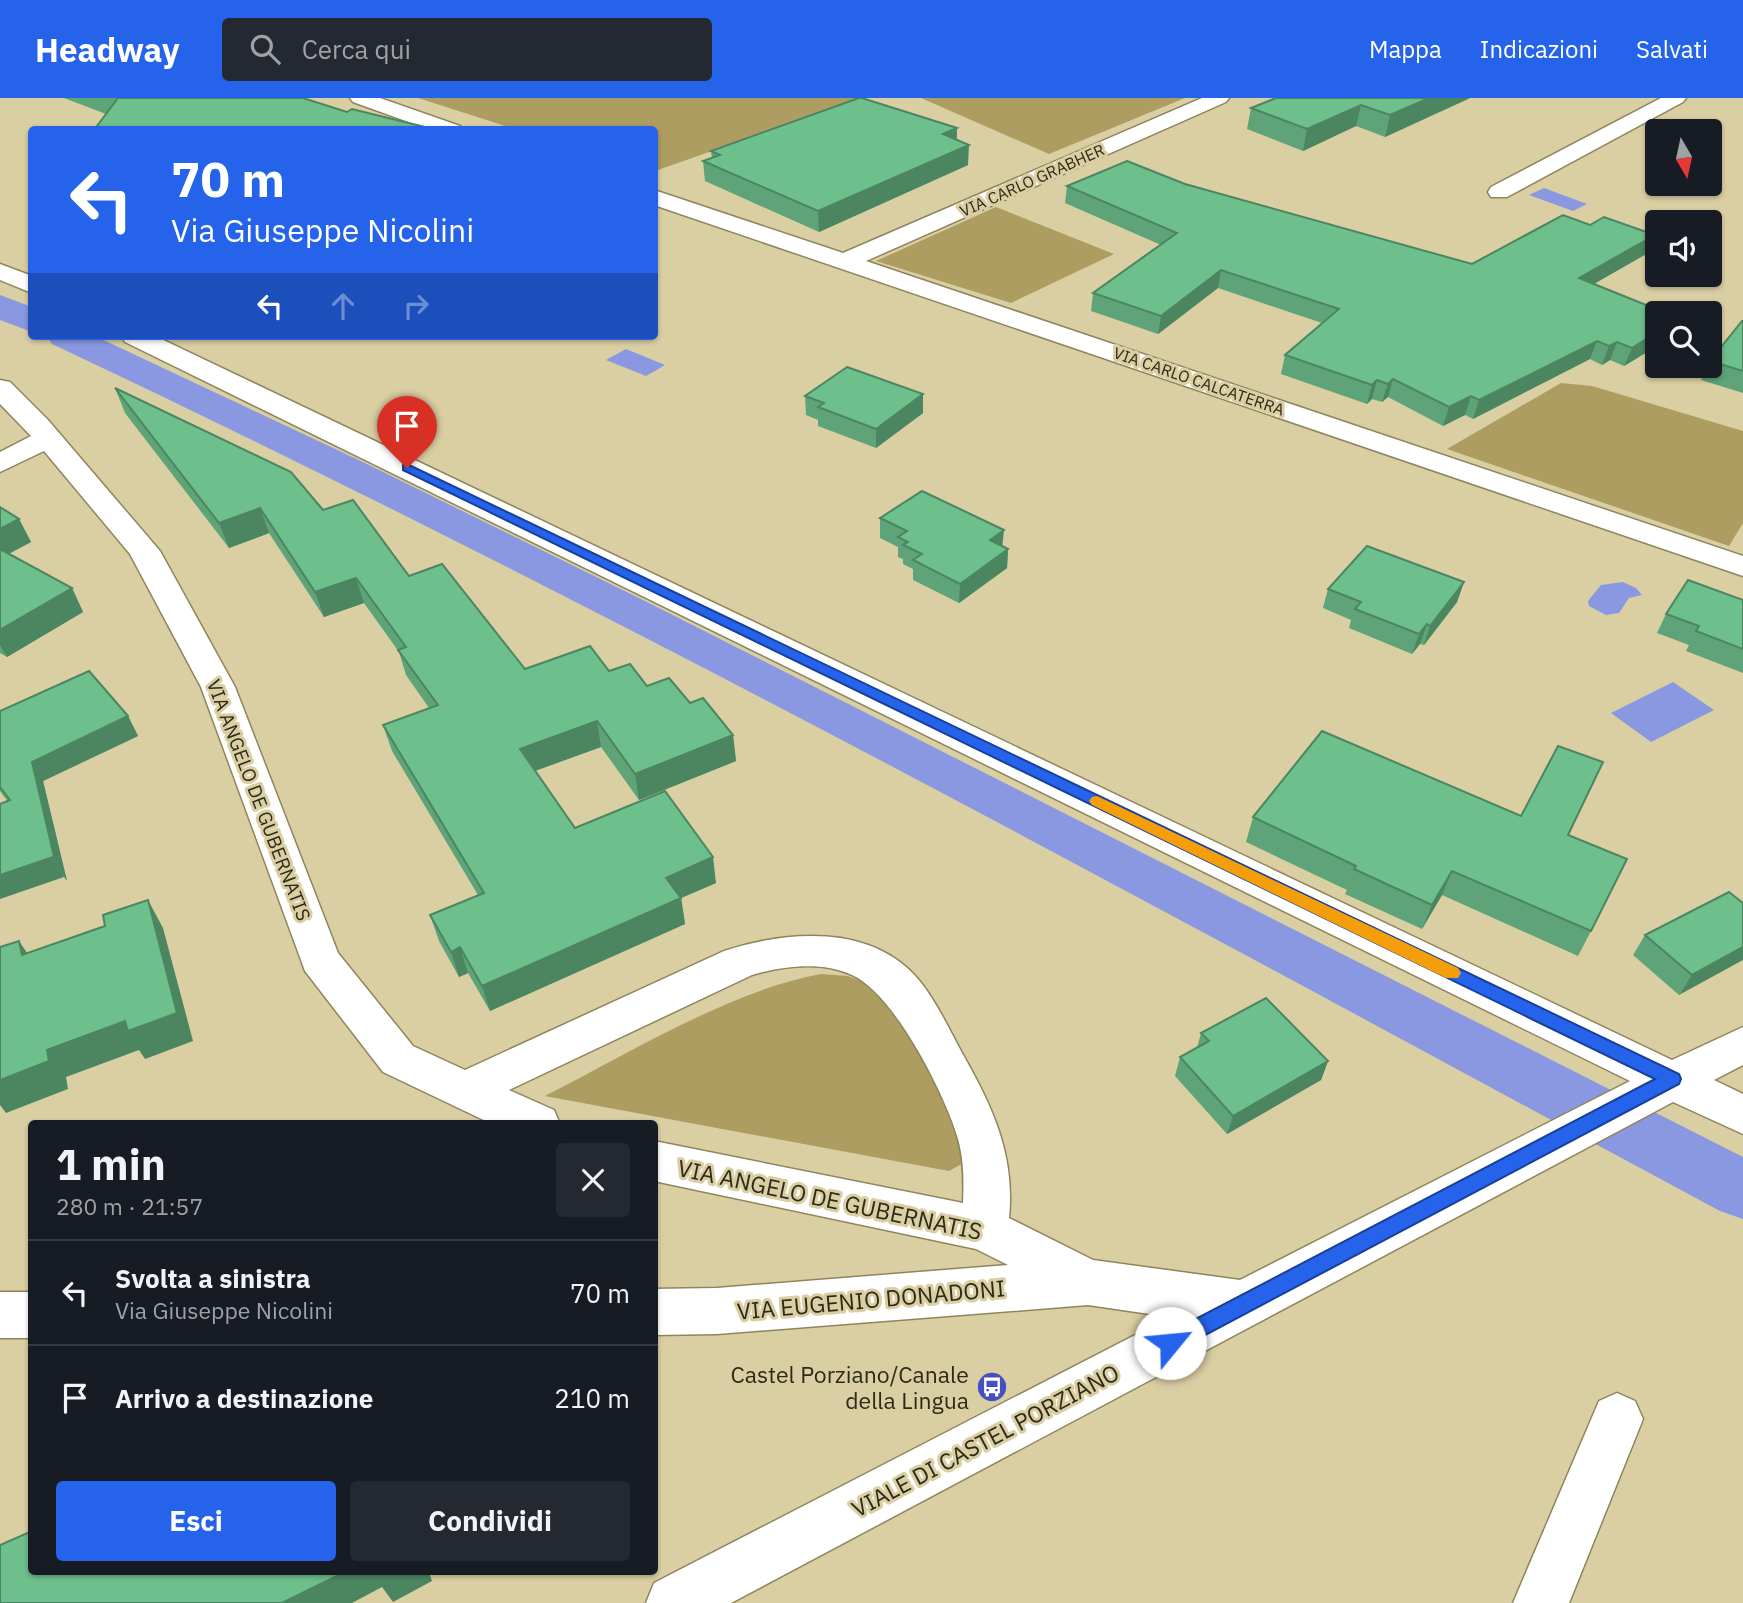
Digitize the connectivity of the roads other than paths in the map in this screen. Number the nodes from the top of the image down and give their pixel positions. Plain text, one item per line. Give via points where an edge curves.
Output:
1 (360, 98) edge
2 (1220, 98) edge
3 (1676, 98) edge
4 (441, 126) edge
5 (1499, 192) dead end
6 (658, 198) edge
7 (845, 261) junction
8 (0, 271) edge
9 (28, 284) edge
10 (142, 340) edge
11 (0, 388) edge
12 (48, 438) junction
13 (0, 463) edge
14 (1743, 566) edge
15 (1743, 1045) edge
16 (1657, 1087) junction
17 (465, 1090) junction
18 (1743, 1115) edge
19 (529, 1120) edge
20 (658, 1162) edge
21 (984, 1229) junction
22 (1088, 1282) junction
23 (1244, 1304) junction
24 (658, 1312) edge
25 (0, 1315) edge
26 (28, 1315) edge
27 (1617, 1419) dead end
28 (674, 1603) edge
29 (1541, 1603) edge

1 - 4 street
2 - 7 street, VIA CARLO GRABHER
3 - 5 street
6 - 7 street, VIA CARLO CALCATERRA
7 - 14 street, VIA CARLO CALCATERRA
8 - 9 street
10 - 16 street
11 - 12 street, VIA ANGELO DE GUBERNATIS
12 - 13 street
12 - 17 street, VIA ANGELO DE GUBERNATIS via 144,551 218,687 320,960 398,1059
15 - 16 street, VIALE DI CASTEL PORZIANO
16 - 18 street
16 - 23 street, VIALE DI CASTEL PORZIANO
17 - 19 street, VIA ANGELO DE GUBERNATIS
17 - 21 street via 748,959 804,950 840,955 871,965 913,1004 976,1120 988,1168
20 - 21 street, VIA ANGELO DE GUBERNATIS
21 - 22 street, VIA ANGELO DE GUBERNATIS
22 - 23 street, VIA ANGELO DE GUBERNATIS
22 - 24 street, VIA EUGENIO DONADONI
23 - 28 street, VIALE DI CASTEL PORZIANO
25 - 26 street
27 - 29 street

